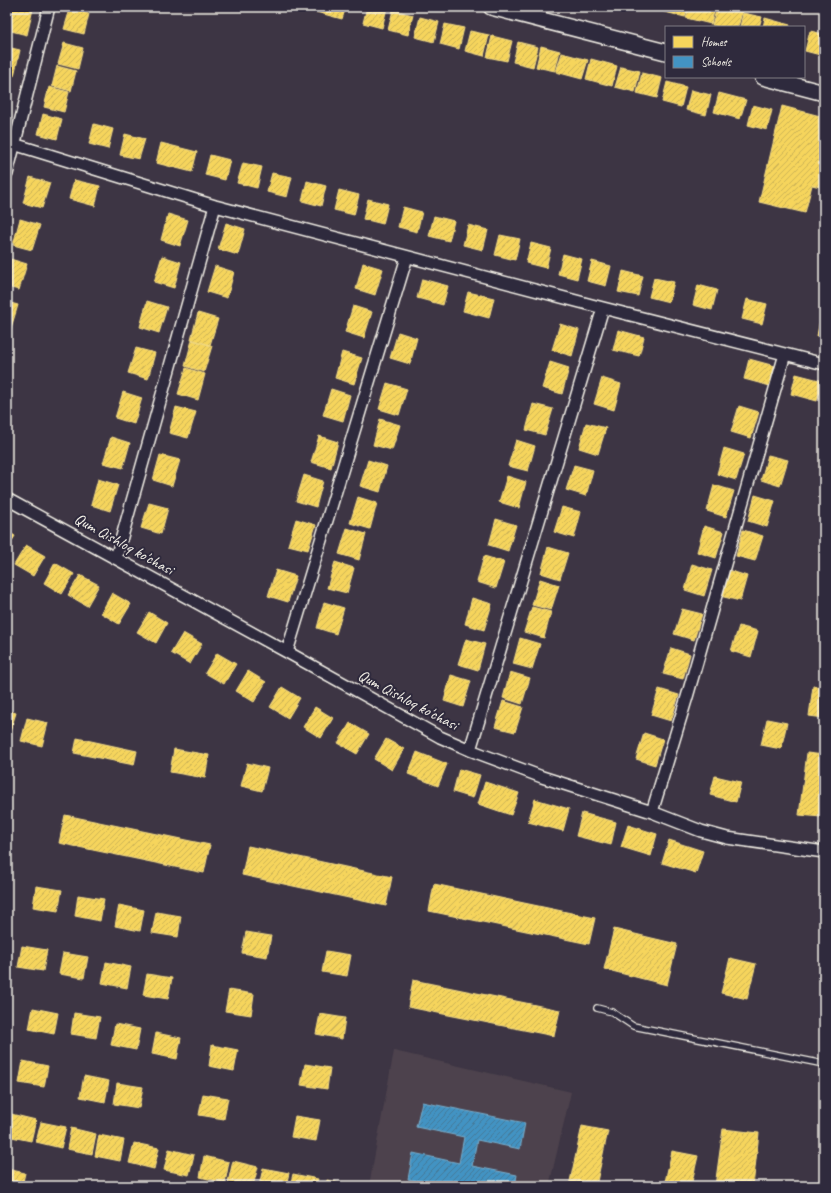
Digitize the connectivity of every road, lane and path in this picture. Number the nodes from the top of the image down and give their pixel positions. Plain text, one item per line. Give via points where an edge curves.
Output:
1 (49, 7) edge
2 (491, 7) edge
3 (665, 52) edge
4 (767, 78) edge
5 (824, 93) edge
6 (11, 143) edge
7 (7, 174) edge
8 (215, 206) junction
9 (407, 257) junction
10 (603, 308) junction
11 (785, 354) junction
12 (824, 364) edge
13 (7, 499) edge
14 (116, 558) junction
15 (286, 652) junction
16 (470, 750) junction
17 (652, 812) junction
18 (824, 852) edge
19 (597, 1008) dead end
20 (824, 1064) edge

1 - 6 street
2 - 3 street
4 - 5 street
6 - 7 street
6 - 8 street
8 - 9 street
8 - 14 street
9 - 10 street
9 - 15 street
10 - 11 street
10 - 16 street
11 - 12 street
11 - 17 street
13 - 14 street, Qum Qishloq ko'chasi
14 - 15 street, Qum Qishloq ko'chasi
15 - 16 street, Qum Qishloq ko'chasi via 440,737
16 - 17 street, Qum Qishloq ko'chasi via 542,777
17 - 18 street, Qum Qishloq ko'chasi via 700,831 727,838
19 - 20 lane via 612,1012 634,1026

